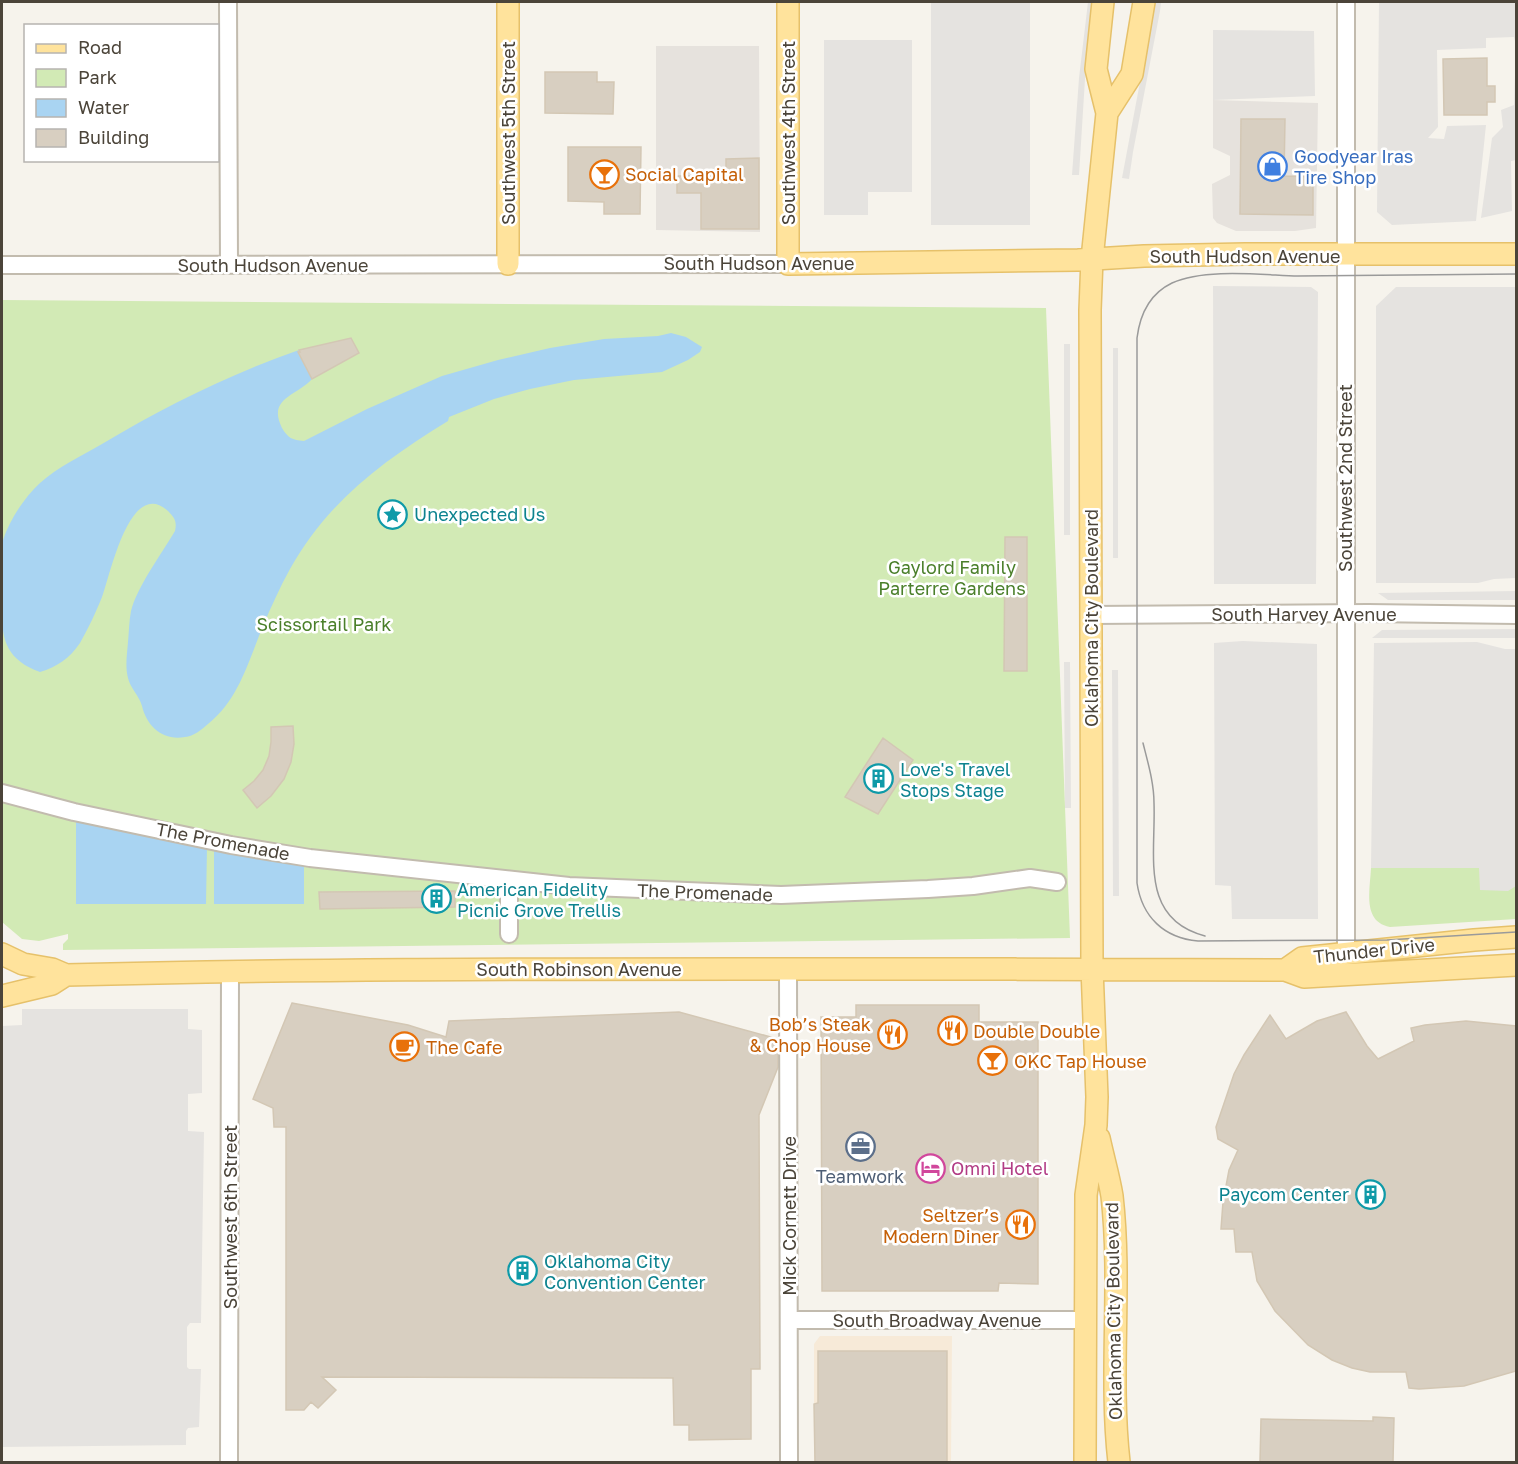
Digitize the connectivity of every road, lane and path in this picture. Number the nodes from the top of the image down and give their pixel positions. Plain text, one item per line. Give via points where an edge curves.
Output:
1 (228, 2) edge
2 (508, 2) edge
3 (788, 2) edge
4 (1103, 2) edge
5 (1144, 2) edge
6 (1346, 2) edge
7 (1107, 113) junction
8 (1516, 254) edge
9 (1345, 255) junction
10 (1092, 258) junction
11 (508, 264) junction
12 (788, 264) junction
13 (2, 265) edge
14 (229, 265) junction
15 (1346, 613) junction
16 (1091, 615) junction
17 (1516, 615) edge
18 (2, 793) edge
19 (509, 880) junction
20 (1057, 882) dead end
21 (509, 934) dead end
22 (1516, 938) edge
23 (2, 954) edge
24 (1346, 954) junction
25 (1516, 965) edge
26 (1092, 968) junction
27 (788, 969) junction
28 (230, 971) junction
29 (1294, 973) junction
30 (66, 975) junction
31 (2, 996) edge
32 (1096, 1125) junction
33 (789, 1320) junction
34 (1085, 1320) junction
35 (229, 1462) edge
36 (789, 1462) edge
37 (1085, 1462) edge
38 (1119, 1462) edge

1 - 14 street
2 - 11 main road, Southwest 5th Street
3 - 12 main road, Southwest 4th Street
4 - 7 main road, Oklahoma City Boulevard via 1096,69
5 - 7 main road, Oklahoma City Boulevard via 1132,74
6 - 9 street, Southwest 2nd Street
7 - 10 main road, Oklahoma City Boulevard
8 - 9 main road, South Hudson Avenue
9 - 10 main road, South Hudson Avenue
9 - 15 street, Southwest 2nd Street
10 - 12 main road, South Hudson Avenue
10 - 16 main road, Oklahoma City Boulevard
11 - 12 street, South Hudson Avenue
11 - 14 street, South Hudson Avenue
13 - 14 street, South Hudson Avenue
15 - 16 street, South Harvey Avenue
15 - 17 street, South Harvey Avenue
15 - 24 street, Southwest 2nd Street
16 - 26 main road, Oklahoma City Boulevard
18 - 19 street, The Promenade via 85,814 310,858
19 - 20 street, The Promenade via 782,895 973,886 1030,878
19 - 21 street
22 - 24 main road, Thunder Drive
23 - 30 main road, South Robinson Avenue
24 - 29 main road, Thunder Drive via 1302,958
25 - 29 main road, Thunder Drive
26 - 27 main road, South Robinson Avenue
26 - 29 main road, Thunder Drive
26 - 32 main road, Oklahoma City Boulevard
27 - 28 main road, South Robinson Avenue
27 - 33 street, Mick Cornett Drive
28 - 30 main road, South Robinson Avenue
28 - 35 street, Southwest 6th Street
30 - 31 main road, South Robinson Avenue via 52,984
32 - 34 main road, Oklahoma City Boulevard via 1086,1195
32 - 38 main road, Oklahoma City Boulevard via 1112,1194
33 - 34 street, South Broadway Avenue
33 - 36 street, Mick Cornett Drive
34 - 37 main road, Oklahoma City Boulevard

